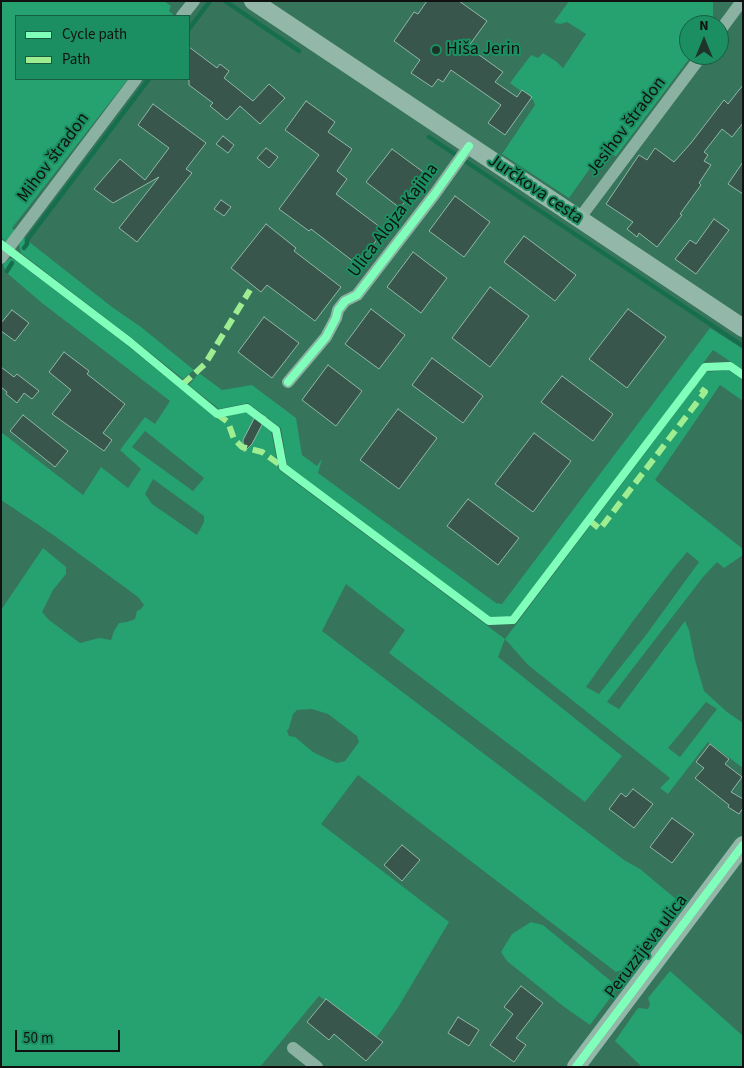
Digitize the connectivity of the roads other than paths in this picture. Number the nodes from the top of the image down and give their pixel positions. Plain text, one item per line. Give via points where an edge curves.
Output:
1 (194, 1) edge
2 (253, 1) edge
3 (742, 1) edge
4 (183, 15) edge
5 (729, 19) edge
6 (694, 65) edge
7 (135, 80) edge
8 (462, 155) junction
9 (579, 218) junction
10 (1, 258) edge
11 (743, 328) edge
12 (288, 382) dead end
13 (743, 845) edge
14 (293, 1048) dead end
15 (317, 1067) edge
16 (576, 1067) edge

1 - 4 street
2 - 8 main road, Jurčkova cesta
3 - 5 street
6 - 9 street, Jesihov štradon
7 - 10 street, Mihov štradon
8 - 9 main road, Jurčkova cesta
8 - 12 street, Ulica Alojza Kajina via 357,296 345,301 338,310 326,337
9 - 11 main road, Jurčkova cesta
13 - 16 main road, Peruzzijeva ulica
14 - 15 street

